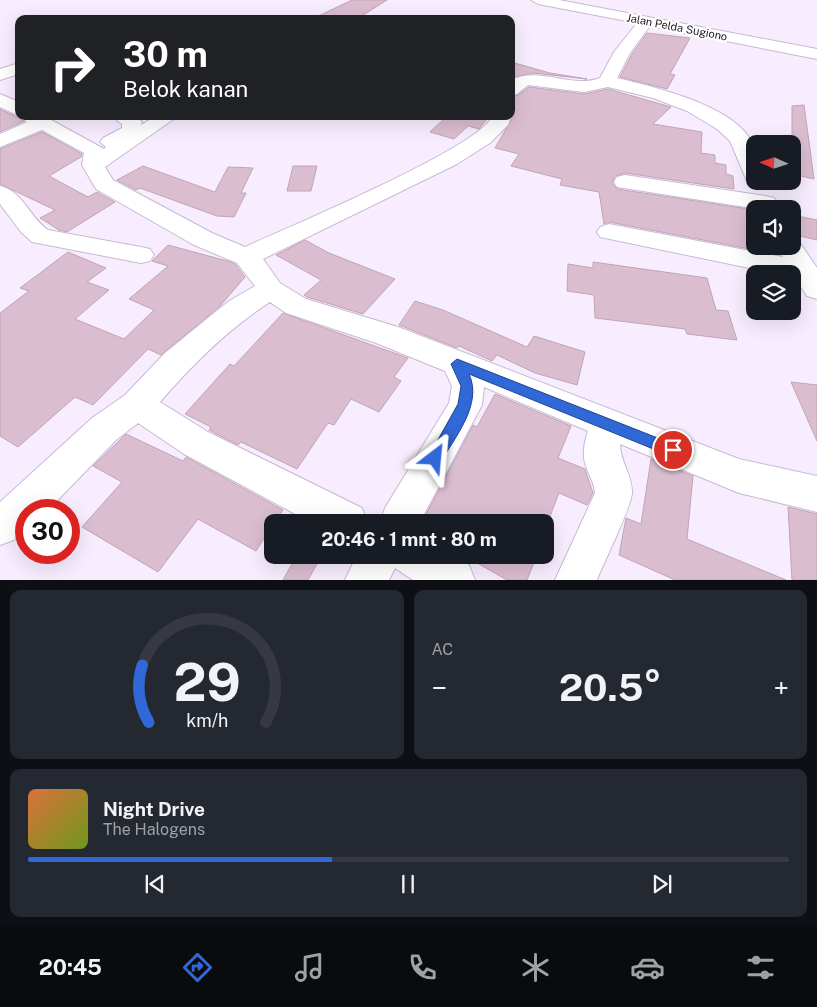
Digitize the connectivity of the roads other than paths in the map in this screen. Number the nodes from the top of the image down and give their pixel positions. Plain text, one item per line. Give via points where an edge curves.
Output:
1 (538, 0) edge
2 (646, 21) junction
3 (817, 54) edge
4 (15, 69) edge
5 (0, 75) edge
6 (607, 81) junction
7 (515, 86) edge
8 (0, 99) edge
9 (15, 108) edge
10 (26, 120) edge
11 (35, 120) edge
12 (128, 120) edge
13 (162, 120) edge
14 (501, 120) edge
15 (0, 141) edge
16 (746, 156) edge
17 (94, 158) junction
18 (625, 182) dead end
19 (0, 193) edge
20 (746, 202) edge
21 (610, 232) dead end
22 (141, 255) dead end
23 (795, 255) edge
24 (246, 257) junction
25 (810, 279) edge
26 (270, 289) junction
27 (457, 364) junction
28 (137, 405) junction
29 (607, 424) junction
30 (817, 494) edge
31 (333, 514) edge
32 (404, 514) edge
33 (0, 526) edge
34 (375, 564) edge
35 (426, 564) edge
36 (366, 580) edge
37 (454, 580) edge
38 (576, 580) edge

1 - 2 street, Jalan Pelda Sugiono
2 - 3 street, Jalan Pelda Sugiono
2 - 6 street via 622,52
4 - 5 street
6 - 7 street via 591,87 576,87 530,80
6 - 16 street via 692,106 720,121 738,138
8 - 9 street
10 - 15 street
11 - 17 street
12 - 17 street via 132,122 131,131
13 - 17 street
14 - 24 street via 484,138 450,160
17 - 24 street via 104,184 170,222
18 - 20 street
19 - 22 street via 13,203 30,230 41,236
21 - 25 street
23 - 25 street
24 - 26 street via 265,278
26 - 27 street via 296,306 387,335
26 - 28 street via 238,308 183,356
27 - 29 street
27 - 32 street via 468,386 465,405
28 - 31 street via 196,443
28 - 33 street via 104,429 27,505
29 - 30 street via 739,476
29 - 38 street via 602,461 612,478 614,494
34 - 36 street
35 - 37 street

